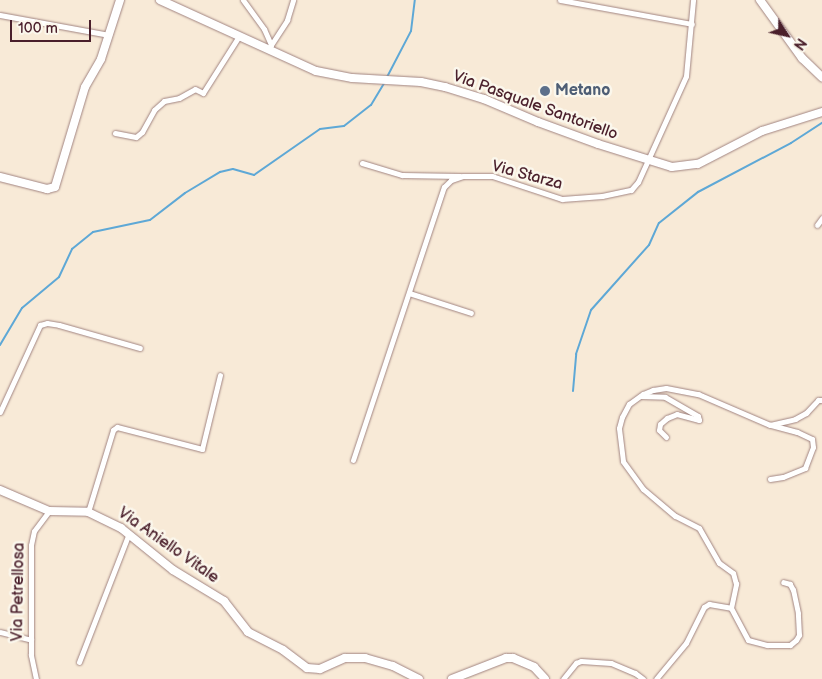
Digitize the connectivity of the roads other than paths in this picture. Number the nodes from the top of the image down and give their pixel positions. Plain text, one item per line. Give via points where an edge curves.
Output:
1 (160, 0) edge
2 (169, 0) edge
3 (243, 0) edge
4 (293, 0) edge
5 (560, 0) edge
6 (693, 0) edge
7 (760, 0) edge
8 (120, 2) edge
9 (180, 8) junction
10 (0, 15) edge
11 (692, 24) junction
12 (109, 36) junction
13 (239, 36) junction
14 (270, 48) junction
15 (822, 77) edge
16 (822, 112) edge
17 (115, 133) dead end
18 (648, 160) junction
19 (362, 163) dead end
20 (463, 176) junction
21 (0, 177) edge
22 (822, 218) edge
23 (817, 224) dead end
24 (409, 293) junction
25 (472, 313) dead end
26 (140, 348) dead end
27 (220, 375) dead end
28 (640, 396) junction
29 (822, 400) edge
30 (0, 412) edge
31 (770, 425) junction
32 (666, 436) dead end
33 (353, 460) dead end
34 (770, 479) dead end
35 (0, 490) edge
36 (49, 511) junction
37 (88, 512) junction
38 (129, 533) junction
39 (783, 582) dead end
40 (731, 608) junction
41 (0, 632) edge
42 (31, 640) junction
43 (79, 662) dead end
44 (467, 677) edge
45 (36, 679) edge
46 (419, 679) edge
47 (452, 679) edge
48 (545, 679) edge
49 (563, 679) edge
50 (643, 679) edge
51 (656, 679) edge

1 - 9 street
2 - 9 street
3 - 14 street via 264,29
4 - 14 street via 287,20
5 - 11 street
6 - 11 street, Via Starza
7 - 15 street via 802,58
8 - 12 street
9 - 13 street, Via Pasquale Santoriello
10 - 12 street
11 - 18 street, Via Starza via 686,76
12 - 21 street via 101,59 85,87 55,187 47,189
13 - 14 street, Via Pasquale Santoriello
13 - 17 street via 203,93 195,89 164,101 136,137
14 - 18 street, Via Pasquale Santoriello via 316,71 429,84 468,94
16 - 18 street, Via Pasquale Santoriello via 768,128 698,164 672,167
18 - 20 street, Via Starza via 631,190 562,200 492,176
19 - 20 street via 402,175
20 - 24 street via 451,180 444,187
22 - 23 street
24 - 25 street
24 - 33 street
26 - 30 street via 47,322 40,326
27 - 37 street via 202,449 117,427 113,430
28 - 31 street via 653,390 679,389
28 - 32 street via 665,397 698,416 699,420 677,414 667,418 659,430
28 - 40 street via 629,404 619,428 623,461 650,496 675,516 699,528 719,563 733,573 736,584
29 - 31 street via 795,419
31 - 34 street via 812,439 813,447 805,468
35 - 36 street
36 - 37 street, Via Aniello Vitale
36 - 42 street, Via Petrellosa via 31,537
37 - 38 street, Via Aniello Vitale
38 - 43 street
38 - 46 street, Via Aniello Vitale via 173,570 224,601 248,632 283,650 307,668 320,669 345,658 365,658 393,666
39 - 40 street via 790,584 793,590 798,613 799,634 790,645 748,640
40 - 51 street via 709,604 704,607 686,643
41 - 42 street
42 - 45 street, Via Petrellosa
44 - 47 street
44 - 48 street via 506,658 513,658 534,667
49 - 50 street via 581,661 611,663

